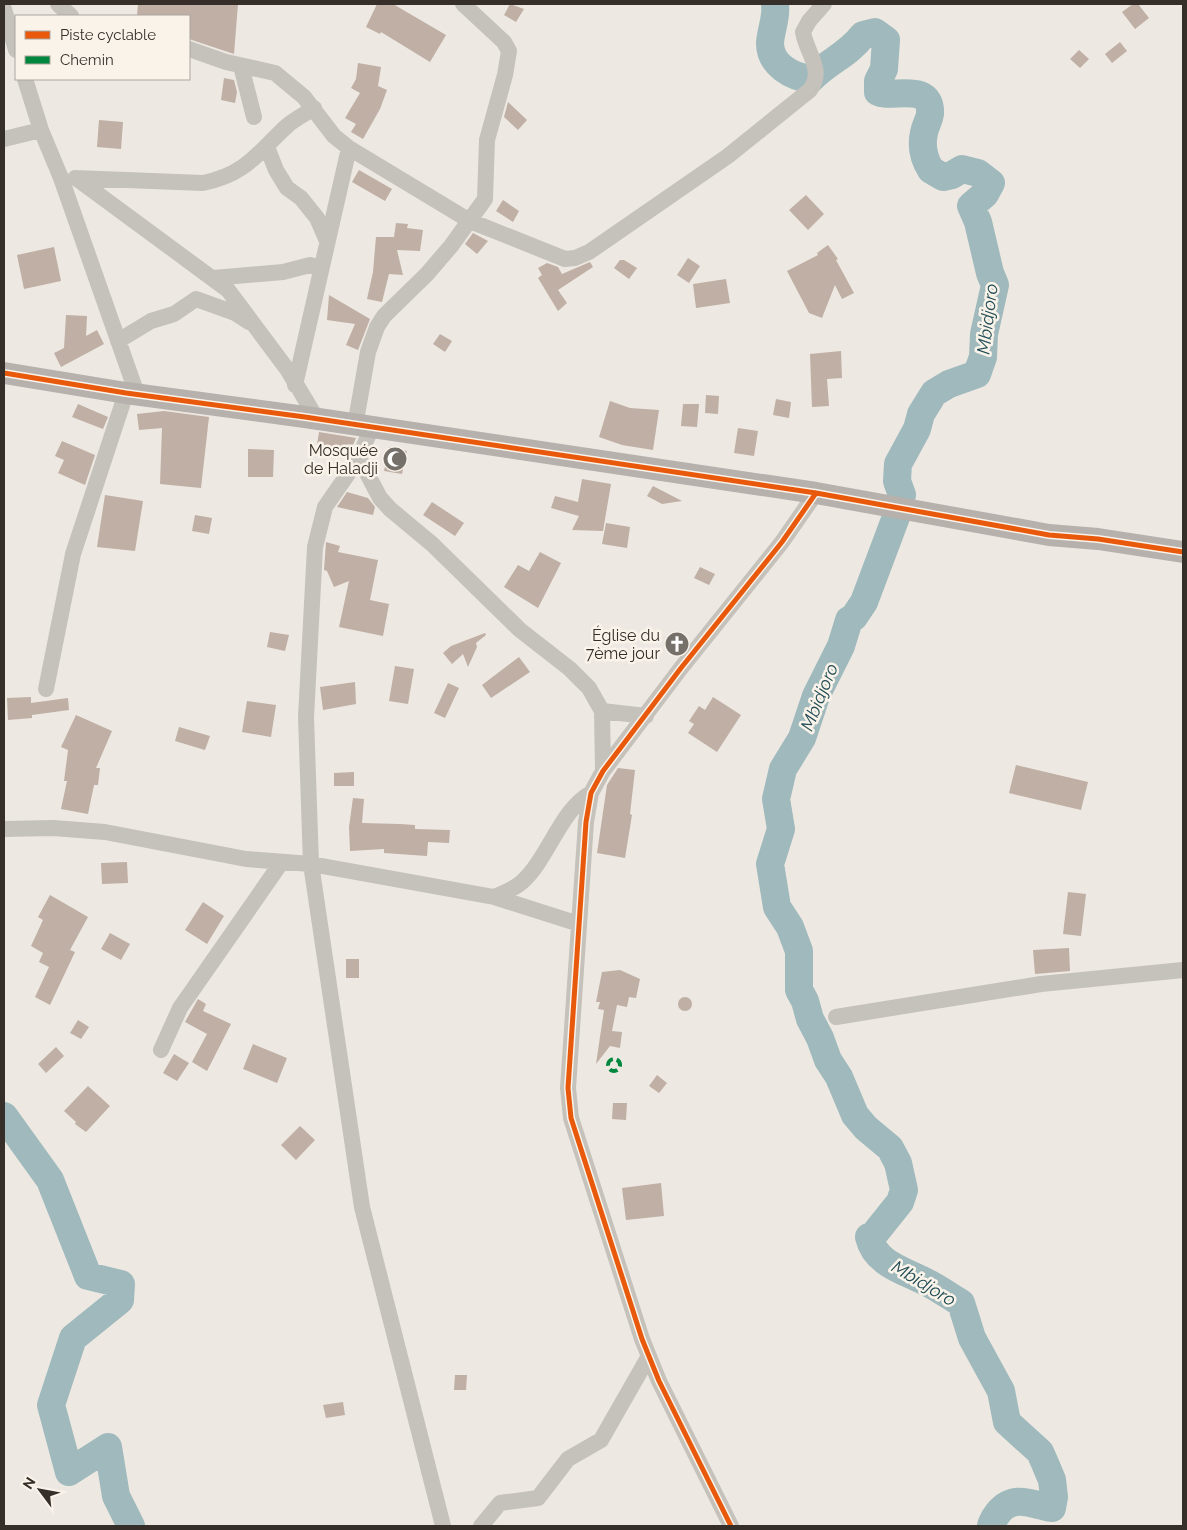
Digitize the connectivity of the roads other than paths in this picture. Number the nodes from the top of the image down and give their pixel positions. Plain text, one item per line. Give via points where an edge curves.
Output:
1 (58, 4) edge
2 (463, 4) edge
3 (824, 4) edge
4 (4, 9) edge
5 (70, 15) edge
6 (11, 42) edge
7 (190, 49) edge
8 (241, 66) junction
9 (25, 80) edge
10 (314, 108) junction
11 (254, 118) dead end
12 (41, 130) junction
13 (4, 139) edge
14 (267, 147) junction
15 (349, 148) junction
16 (68, 178) junction
17 (470, 221) junction
18 (327, 241) junction
19 (321, 268) junction
20 (213, 278) junction
21 (260, 330) junction
22 (118, 341) junction
23 (4, 373) edge
24 (295, 385) junction
25 (131, 394) junction
26 (317, 419) junction
27 (363, 427) junction
28 (359, 458) junction
29 (816, 493) junction
30 (1183, 552) edge
31 (46, 689) dead end
32 (602, 711) junction
33 (646, 716) junction
34 (603, 772) junction
35 (591, 793) junction
36 (4, 829) edge
37 (281, 863) junction
38 (311, 864) junction
39 (494, 897) junction
40 (579, 924) junction
41 (1183, 970) edge
42 (836, 1017) dead end
43 (161, 1050) dead end
44 (649, 1356) junction
45 (443, 1526) edge
46 (481, 1526) edge
47 (731, 1526) edge

1 - 5 street
2 - 17 street via 504,42 509,51 488,140 485,199
3 - 17 street via 803,32 816,74 810,90 728,156 589,252 565,259
4 - 6 street
7 - 8 street
8 - 10 street via 276,73
8 - 11 street
9 - 12 street
10 - 14 street via 288,125
10 - 15 street via 334,136
12 - 13 street
12 - 16 street
14 - 16 street via 231,174 203,183
14 - 18 street via 287,188 301,198
15 - 17 street
15 - 18 street
16 - 20 street
16 - 22 street
17 - 27 street via 427,274 377,327 368,352
18 - 19 street
19 - 20 street via 310,265 283,272
19 - 24 street
20 - 21 street via 228,290
21 - 22 street via 236,313 196,299 174,314 151,320
21 - 24 street
22 - 25 street
23 - 25 street
24 - 26 street
25 - 26 street
25 - 31 street via 73,554
26 - 27 street
27 - 28 street
27 - 29 street
28 - 32 street via 380,498 390,509 432,544 520,630 570,669 589,688
28 - 38 street via 325,507 315,547 306,717
29 - 30 street via 1049,535
29 - 33 street via 782,542
32 - 33 street
32 - 34 street
33 - 34 street
34 - 35 street
35 - 39 street via 577,805 522,882
35 - 40 street
36 - 37 street via 105,832
37 - 38 street
37 - 43 street via 180,1008
38 - 39 street
38 - 45 street via 362,1207
39 - 40 street
40 - 44 street via 568,1088 571,1118
41 - 42 street via 1041,984
44 - 46 street via 599,1442 568,1459 538,1498 500,1503
44 - 47 street via 658,1381

